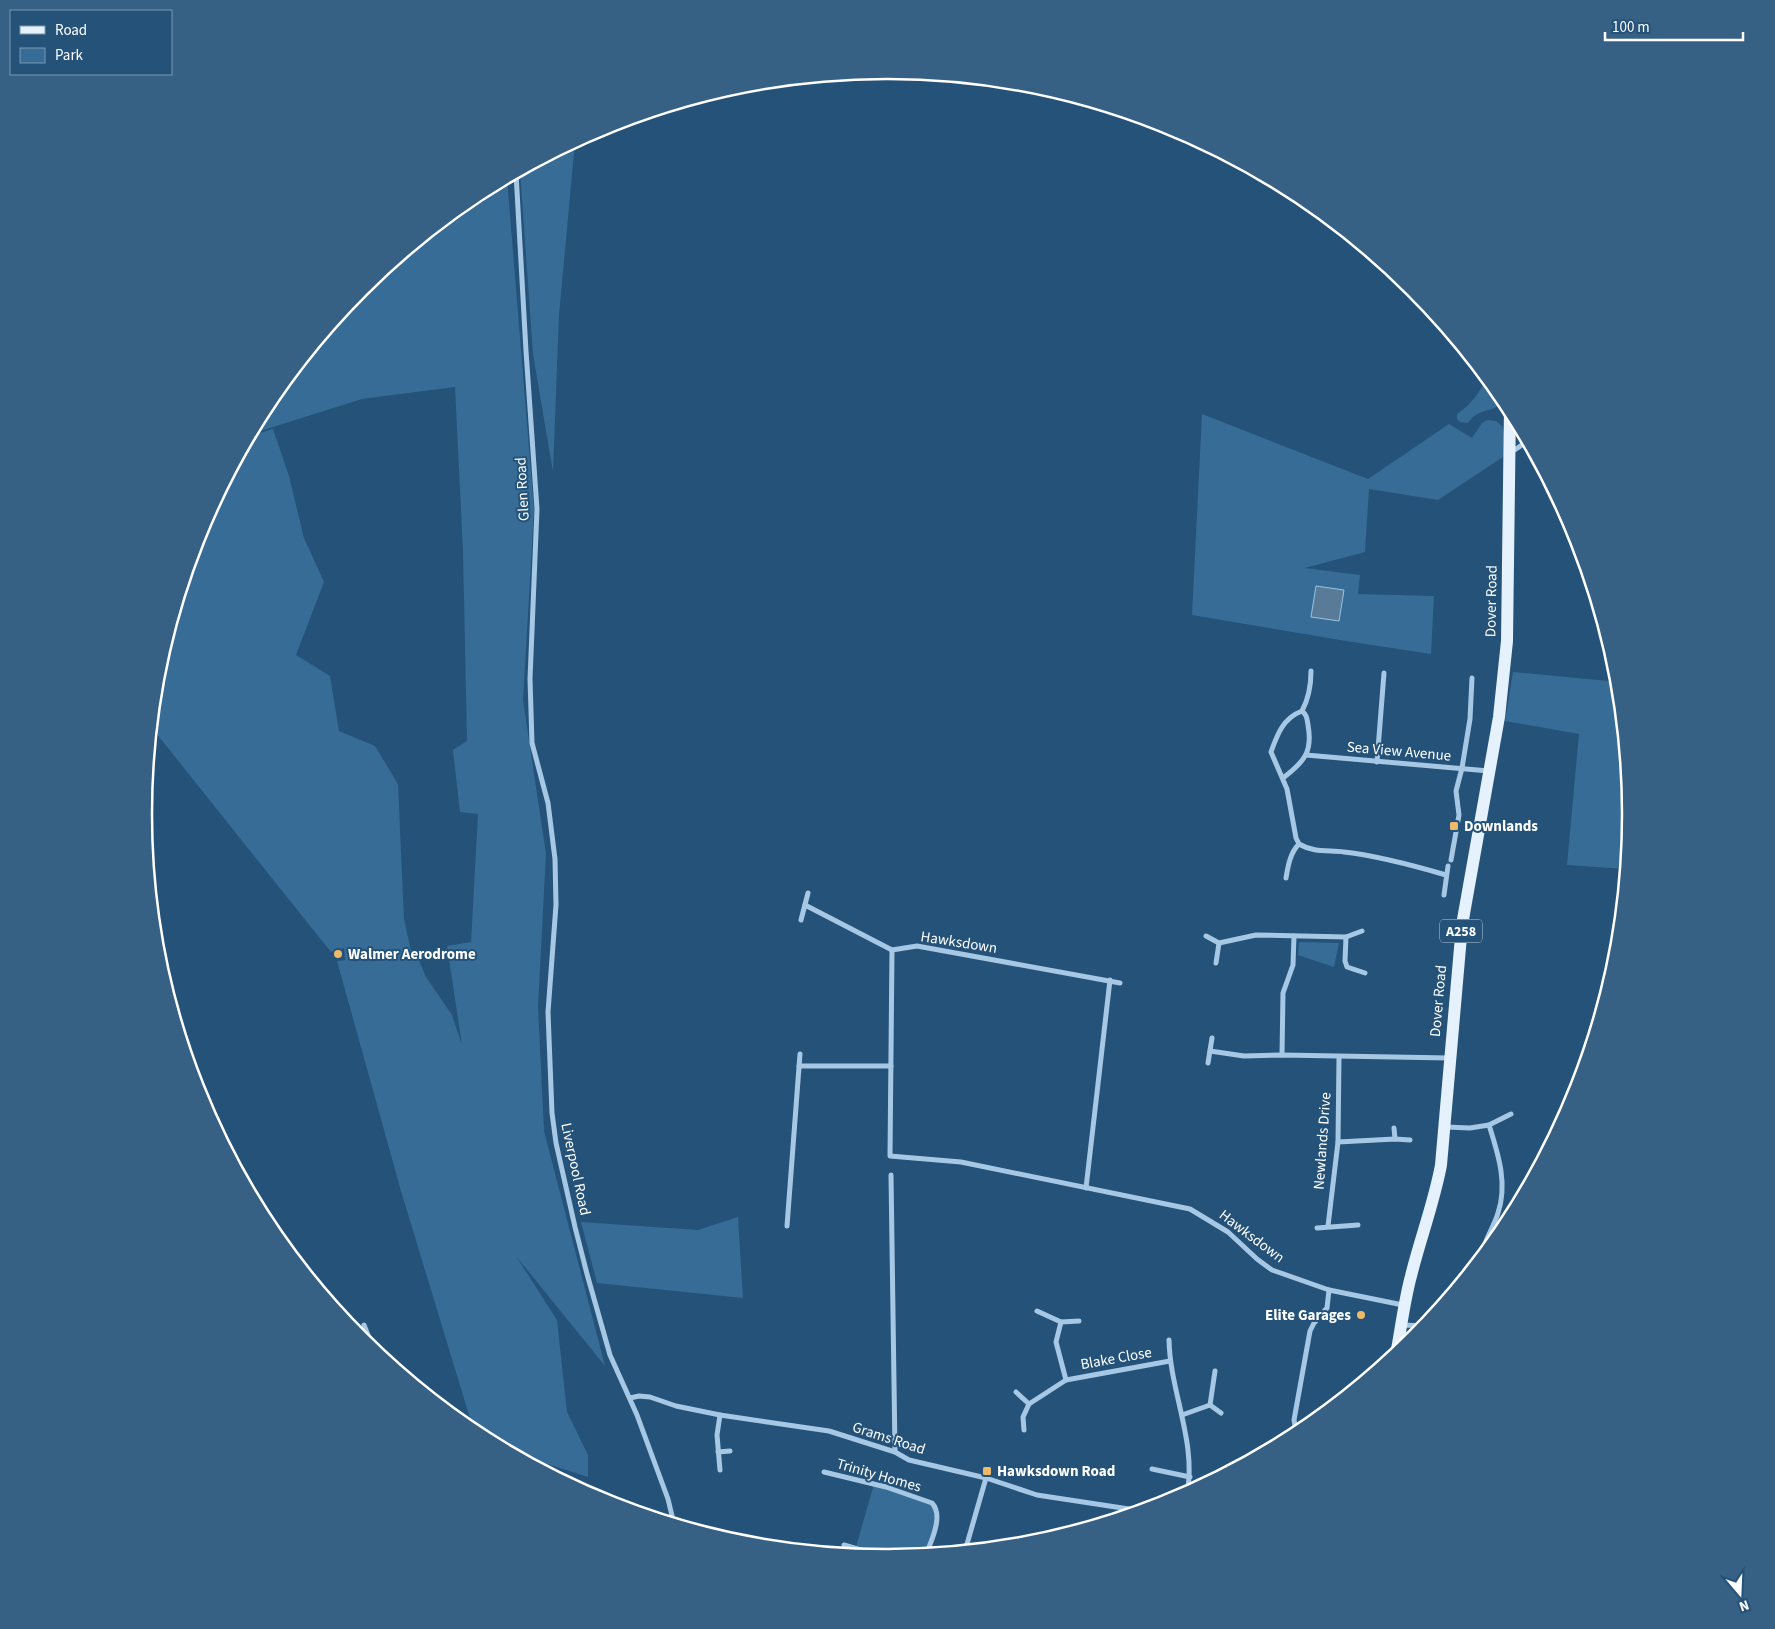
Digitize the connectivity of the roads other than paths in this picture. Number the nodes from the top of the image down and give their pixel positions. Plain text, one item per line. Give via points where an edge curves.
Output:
1 (516, 179) edge
2 (1510, 423) edge
3 (1523, 444) edge
4 (1510, 453) junction
5 (1311, 672) dead end
6 (1384, 673) dead end
7 (1472, 678) dead end
8 (1302, 711) junction
9 (1306, 755) junction
10 (1377, 762) junction
11 (1462, 768) junction
12 (1490, 771) junction
13 (1283, 778) junction
14 (548, 803) joint
15 (1299, 844) junction
16 (1446, 875) junction
17 (1286, 878) dead end
18 (808, 894) dead end
19 (1444, 895) dead end
20 (805, 905) junction
21 (801, 920) dead end
22 (1362, 931) dead end
23 (1206, 936) dead end
24 (1294, 936) junction
25 (1346, 937) junction
26 (1219, 943) junction
27 (892, 950) junction
28 (1216, 963) dead end
29 (1365, 974) dead end
30 (1110, 980) junction
31 (1120, 983) dead end
32 (1212, 1038) dead end
33 (1210, 1051) junction
34 (800, 1054) dead end
35 (1282, 1054) junction
36 (1339, 1057) junction
37 (1449, 1058) junction
38 (1208, 1063) dead end
39 (799, 1066) junction
40 (891, 1066) junction
41 (1511, 1114) dead end
42 (1489, 1126) junction
43 (1445, 1127) junction
44 (1394, 1128) dead end
45 (1395, 1139) junction
46 (1410, 1140) dead end
47 (1338, 1142) junction
48 (891, 1175) dead end
49 (1086, 1188) junction
50 (1358, 1225) dead end
51 (787, 1226) dead end
52 (1328, 1226) junction
53 (1317, 1228) dead end
54 (1487, 1240) edge
55 (1329, 1290) junction
56 (1404, 1305) junction
57 (1037, 1311) dead end
58 (1079, 1321) dead end
59 (1061, 1322) junction
60 (364, 1325) dead end
61 (1402, 1325) junction
62 (1417, 1326) edge
63 (368, 1336) edge
64 (1169, 1340) dead end
65 (1398, 1344) edge
66 (1170, 1361) junction
67 (1215, 1371) dead end
68 (1066, 1380) junction
69 (1016, 1392) dead end
70 (630, 1398) junction
71 (1029, 1404) junction
72 (1210, 1405) junction
73 (1220, 1413) dead end
74 (720, 1415) junction
75 (1182, 1415) junction
76 (1295, 1426) edge
77 (1024, 1430) dead end
78 (730, 1451) dead end
79 (718, 1452) junction
80 (895, 1452) junction
81 (1152, 1469) dead end
82 (720, 1470) dead end
83 (824, 1472) dead end
84 (1190, 1477) junction
85 (986, 1478) junction
86 (1189, 1485) edge
87 (1129, 1509) edge
88 (672, 1518) edge
89 (844, 1545) dead end
90 (966, 1546) edge
91 (859, 1549) edge
92 (928, 1549) edge

1 - 14 street, Glen Road via 537,509 530,700 532,743
2 - 4 main road, Dover Road / A258
3 - 4 street
4 - 12 main road, Dover Road / A258 via 1507,642
5 - 8 street via 1307,703
6 - 10 street
7 - 11 street via 1470,719
8 - 9 street via 1306,714 1309,733 1310,748
8 - 13 street via 1294,714 1278,731 1271,752
9 - 10 street, Sea View Avenue
9 - 13 street
10 - 11 street, Sea View Avenue
11 - 12 street, Sea View Avenue
11 - 16 street via 1456,792 1459,815
12 - 37 main road, Dover Road / A258 via 1463,915
13 - 15 street
14 - 70 street, Liverpool Road via 555,859 556,904 548,1012 556,1143 610,1355
15 - 16 street via 1316,851 1342,851 1386,859
15 - 17 street via 1289,862
16 - 19 street
18 - 20 street
20 - 21 street
20 - 27 street
22 - 25 street
23 - 26 street
24 - 25 street
24 - 26 street via 1256,936
24 - 35 street via 1293,965 1283,994
25 - 29 street via 1347,967
26 - 28 street
27 - 30 street, Hawksdown via 917,946
27 - 40 street, Hawksdown
30 - 31 street, Hawksdown
30 - 49 street
32 - 33 street
33 - 35 street via 1244,1056
33 - 38 street
34 - 39 street
35 - 36 street
36 - 37 street
36 - 47 street, Newlands Drive
37 - 43 main road, Dover Road / A258
39 - 40 street
39 - 51 street
40 - 49 street, Hawksdown via 890,1156 961,1162
41 - 42 street
42 - 43 street
42 - 54 street via 1500,1166 1502,1192 1499,1212
43 - 56 main road, Dover Road / A258 via 1436,1193
44 - 45 street
45 - 46 street
45 - 47 street
47 - 52 street, Newlands Drive
48 - 80 street
49 - 55 street, Hawksdown via 1190,1209 1228,1232 1272,1270
50 - 52 street
52 - 53 street
55 - 56 street, Hawksdown
55 - 76 street via 1327,1308 1310,1331
56 - 61 main road, Dover Road / A258
57 - 59 street
58 - 59 street
59 - 68 street, Blake Close via 1056,1342
60 - 63 street
61 - 62 street
61 - 65 main road, Dover Road / A258
64 - 66 street, Blake Close
66 - 68 street, Blake Close
66 - 75 street, Blake Close
67 - 72 street
68 - 71 street, Blake Close
69 - 71 street
70 - 74 street, Grams Road via 650,1397
70 - 88 street, Liverpool Road
71 - 77 street via 1023,1417
72 - 73 street
72 - 75 street
74 - 79 street
74 - 80 street, Grams Road via 829,1431
75 - 84 street, Blake Close
78 - 79 street
79 - 82 street
80 - 85 street, Grams Road via 909,1460
81 - 84 street
83 - 92 street, Trinity Homes via 932,1503 938,1513
84 - 86 street, Blake Close
85 - 87 street, Grams Road via 1037,1494
85 - 90 street
89 - 91 street

